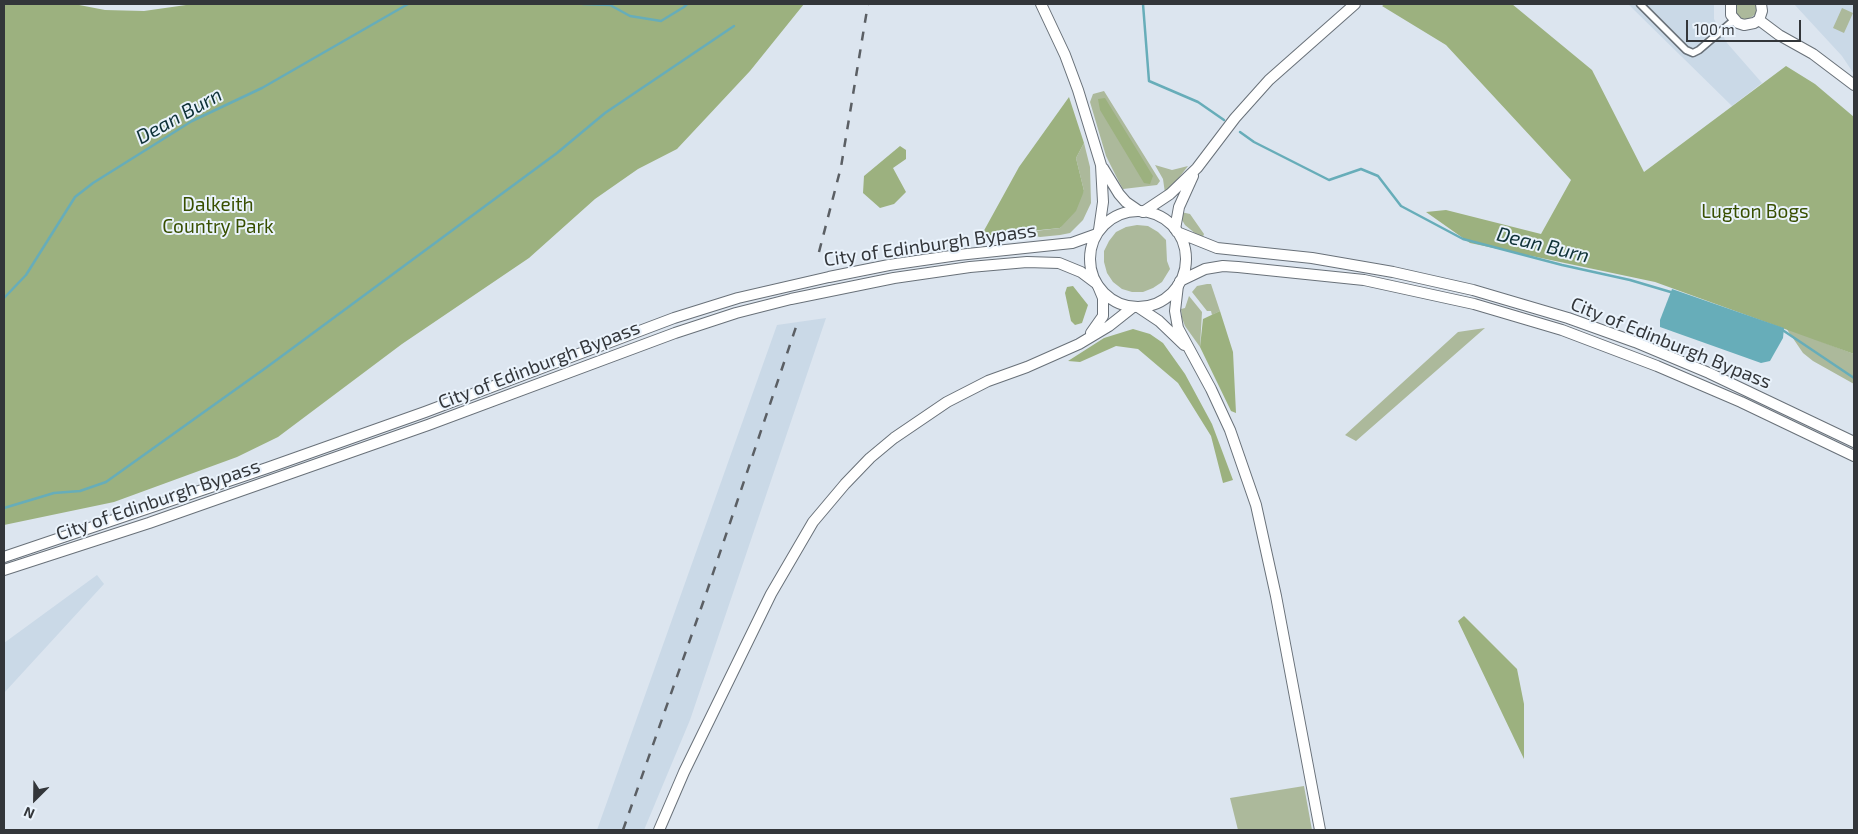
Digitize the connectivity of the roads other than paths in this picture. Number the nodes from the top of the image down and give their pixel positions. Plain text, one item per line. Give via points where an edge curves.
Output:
1 (1041, 4) edge
2 (1355, 4) edge
3 (1640, 4) edge
4 (1731, 4) edge
5 (1761, 4) edge
6 (1734, 20) junction
7 (1759, 20) junction
8 (1854, 85) edge
9 (1101, 165) junction
10 (1197, 168) junction
11 (1141, 212) junction
12 (1176, 230) junction
13 (1098, 232) junction
14 (1179, 283) junction
15 (1097, 285) junction
16 (1136, 307) junction
17 (1086, 340) junction
18 (1188, 349) junction
19 (1854, 442) edge
20 (1854, 456) edge
21 (4, 557) edge
22 (4, 570) edge
23 (659, 830) edge
24 (1320, 830) edge

1 - 9 main road via 1065,55
2 - 10 main road via 1269,80
3 - 6 street via 1692,53
4 - 6 main road
5 - 7 main road
6 - 7 main road via 1744,25
7 - 8 main road
9 - 11 main road via 1119,194
9 - 13 main road via 1103,202
10 - 11 main road via 1170,194
10 - 12 main road via 1180,205
11 - 12 main road via 1159,216
11 - 13 main road via 1118,215
12 - 14 main road via 1185,256
12 - 19 main road, City of Edinburgh Bypass via 1217,248 1384,270 1488,294 1568,318 1709,373
13 - 15 main road via 1092,244 1090,264
13 - 21 main road, City of Edinburgh Bypass via 1072,243 889,265 738,298 674,318 276,465
14 - 16 main road via 1156,304
14 - 18 main road via 1175,311 1178,328
14 - 20 main road, City of Edinburgh Bypass via 1205,270 1238,267 1364,280 1474,304 1562,330 1657,366
15 - 16 main road via 1115,301
15 - 17 main road via 1103,316
15 - 22 main road, City of Edinburgh Bypass via 1081,272 1059,263 1027,262 894,278 764,306 675,333 419,428 150,523
16 - 17 main road
16 - 18 main road via 1159,320
17 - 23 main road via 947,402 870,458 831,500 813,522 771,594
18 - 24 main road via 1230,430 1256,505

